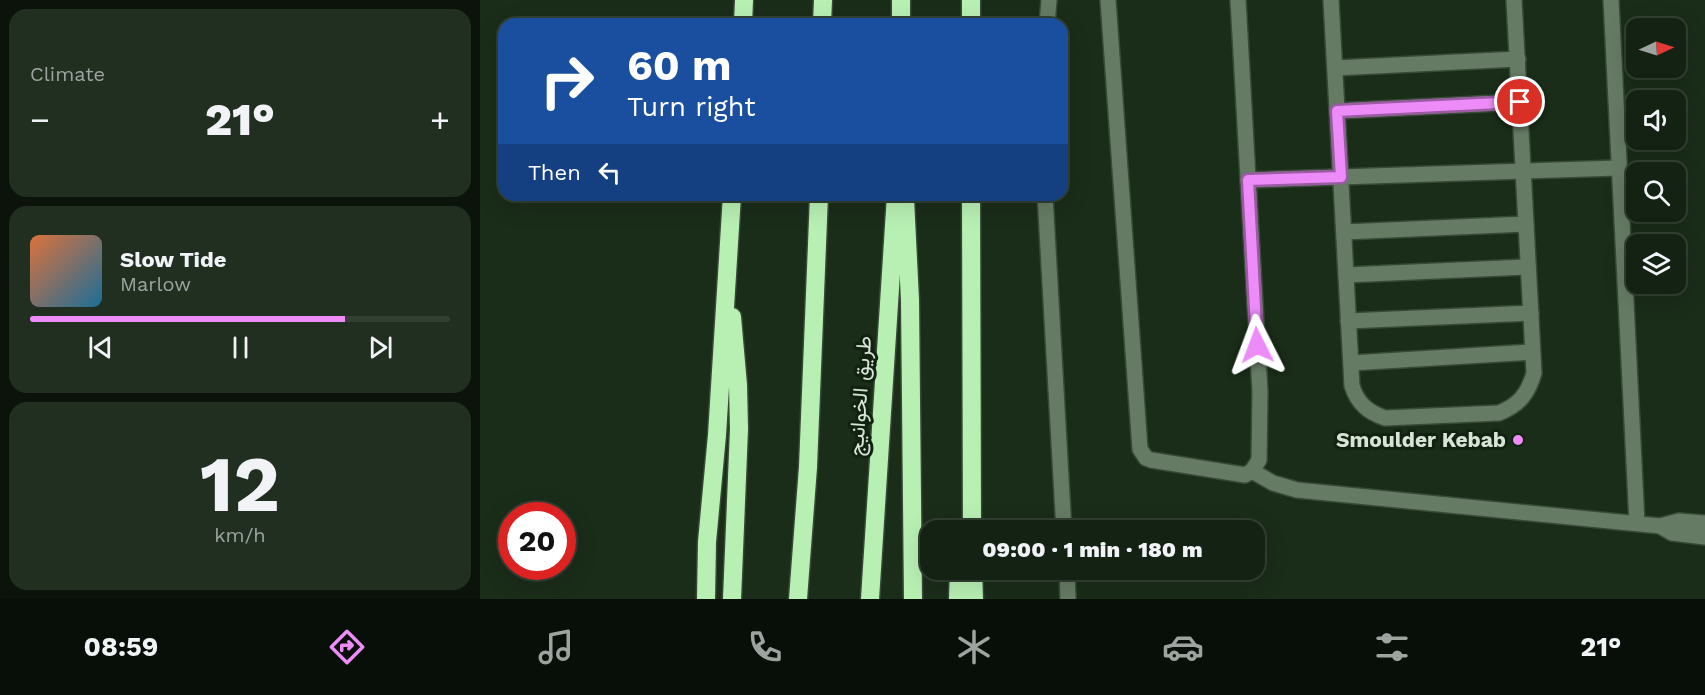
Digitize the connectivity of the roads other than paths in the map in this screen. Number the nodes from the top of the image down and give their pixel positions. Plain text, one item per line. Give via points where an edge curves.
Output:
1 (744, 0) edge
2 (823, 0) edge
3 (901, 0) edge
4 (971, 0) edge
5 (1049, 0) edge
6 (1108, 0) edge
7 (1238, 0) edge
8 (1331, 0) edge
9 (1514, 0) edge
10 (1611, 0) edge
11 (743, 18) edge
12 (822, 18) edge
13 (901, 18) edge
14 (971, 18) edge
15 (1048, 18) edge
16 (1518, 59) junction
17 (1335, 68) junction
18 (1520, 102) junction
19 (1337, 111) junction
20 (1618, 168) junction
21 (1523, 171) junction
22 (1341, 177) junction
23 (1248, 180) junction
24 (732, 201) edge
25 (819, 201) edge
26 (896, 201) edge
27 (905, 201) edge
28 (971, 201) edge
29 (1045, 201) edge
30 (1526, 224) junction
31 (1344, 232) junction
32 (1528, 267) junction
33 (1346, 274) junction
34 (725, 286) junction
35 (1531, 313) junction
36 (1348, 321) junction
37 (1532, 352) junction
38 (1351, 363) junction
39 (1252, 471) junction
40 (972, 508) junction
41 (968, 520) edge
42 (972, 520) edge
43 (1063, 520) edge
44 (1637, 524) junction
45 (1705, 524) edge
46 (1660, 526) junction
47 (1705, 537) edge
48 (959, 580) edge
49 (973, 580) edge
50 (1067, 580) edge
51 (706, 599) edge
52 (732, 599) edge
53 (798, 599) edge
54 (870, 599) edge
55 (913, 599) edge
56 (958, 599) edge
57 (974, 599) edge
58 (1068, 599) edge

1 - 11 highway
2 - 12 highway
3 - 13 highway
4 - 14 highway
5 - 15 lane
6 - 39 lane via 1140,449 1150,460 1238,474
7 - 23 lane
8 - 17 lane
9 - 16 lane
10 - 20 lane
16 - 17 lane
16 - 18 lane
17 - 19 lane
18 - 19 lane
18 - 21 lane
19 - 22 lane
20 - 21 lane
20 - 44 lane
21 - 22 lane
21 - 30 lane
22 - 23 lane
22 - 31 lane
23 - 39 lane via 1260,392 1259,460
24 - 34 highway
25 - 53 highway via 808,467
26 - 54 highway, طريق الخوانيج
27 - 55 highway
28 - 40 highway
29 - 43 lane
30 - 31 lane
30 - 32 lane
31 - 33 lane
32 - 33 lane
32 - 35 lane
33 - 36 lane
34 - 51 highway
34 - 52 highway via 732,317 740,429
35 - 36 lane
35 - 37 lane
36 - 38 lane
37 - 38 lane
37 - 38 lane via 1534,374 1522,399 1512,408 1485,414 1385,418 1374,414 1356,398
39 - 44 lane via 1297,490
40 - 41 highway
40 - 42 highway
44 - 46 lane
45 - 46 lane via 1679,521
46 - 47 lane via 1672,533
48 - 56 highway
49 - 57 highway
50 - 58 lane

